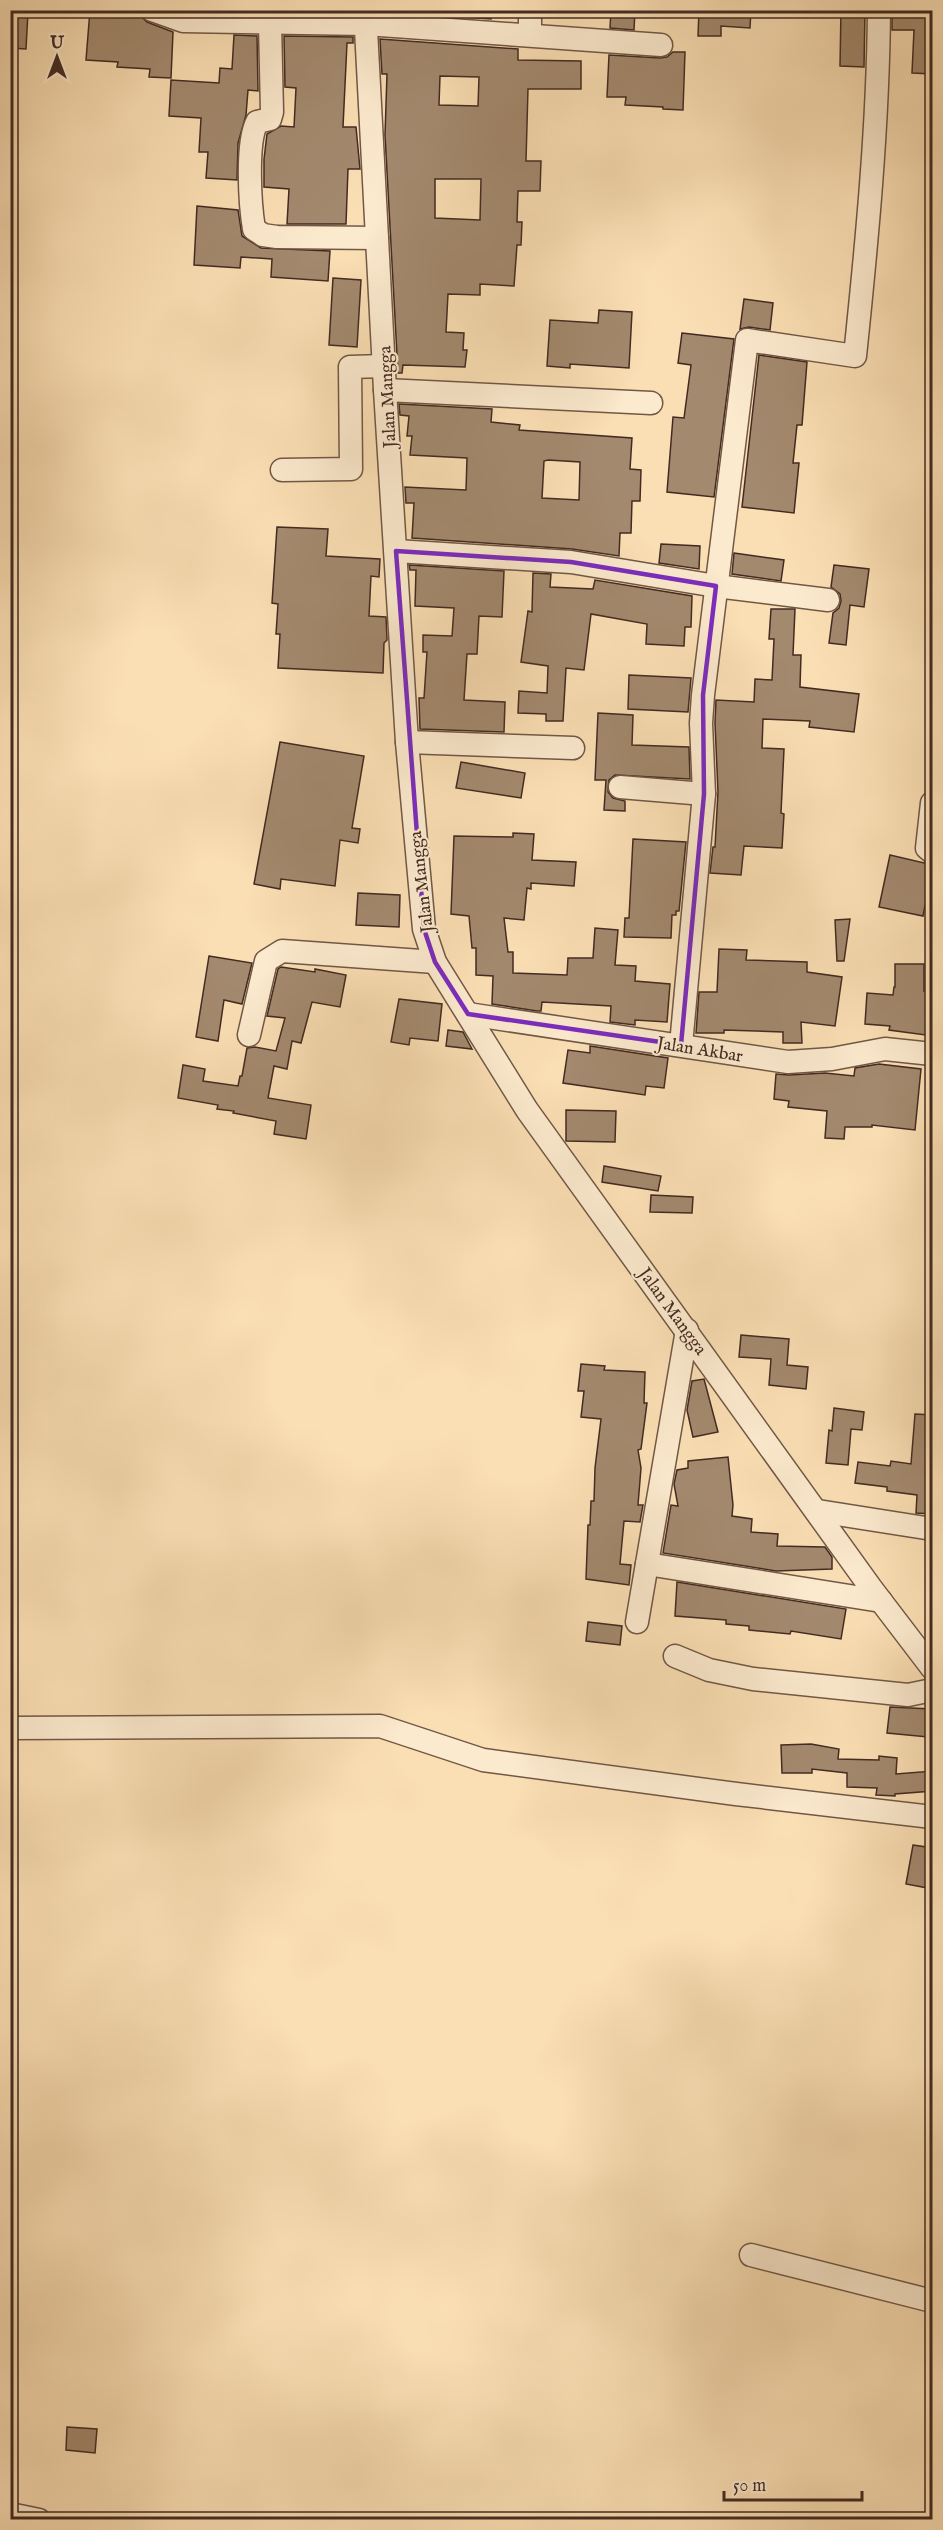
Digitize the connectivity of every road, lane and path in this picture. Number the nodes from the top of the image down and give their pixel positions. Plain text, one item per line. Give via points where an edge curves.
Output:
1 (152, 10) edge
2 (530, 10) edge
3 (879, 10) edge
4 (366, 17) edge
5 (270, 24) junction
6 (530, 34) junction
7 (660, 45) dead end
8 (377, 238) junction
9 (386, 379) junction
10 (472, 386) dead end
11 (651, 403) dead end
12 (282, 470) dead end
13 (396, 551) junction
14 (716, 586) junction
15 (828, 600) dead end
16 (407, 742) junction
17 (573, 748) dead end
18 (620, 787) dead end
19 (704, 794) junction
20 (933, 803) edge
21 (933, 852) edge
22 (435, 962) junction
23 (468, 1014) junction
24 (249, 1035) dead end
25 (681, 1046) junction
26 (933, 1054) edge
27 (687, 1330) junction
28 (818, 1511) junction
29 (933, 1529) edge
30 (647, 1564) junction
31 (881, 1601) junction
32 (637, 1622) dead end
33 (675, 1656) dead end
34 (933, 1668) edge
35 (933, 1690) edge
36 (10, 1728) edge
37 (933, 1817) edge
38 (751, 2255) dead end
39 (933, 2301) edge
40 (10, 2514) edge
41 (39, 2520) edge

1 - 5 street via 183,21
2 - 6 street
3 - 14 street via 872,171 855,356 747,340
4 - 5 street
4 - 6 street
4 - 8 street, Jalan Mangga
5 - 8 street via 272,112 270,119 257,122 252,132 250,188 254,229 277,237
6 - 7 street
8 - 9 street, Jalan Mangga
9 - 10 street
9 - 11 street
9 - 12 street via 350,367 351,469
9 - 13 street, Jalan Mangga
13 - 14 street via 571,562
13 - 16 street, Jalan Mangga
14 - 15 street
14 - 19 street via 701,723
16 - 17 street
16 - 22 street, Jalan Mangga via 424,929
18 - 19 street
19 - 25 street
20 - 21 street via 927,848
22 - 23 street, Jalan Mangga
22 - 24 street via 282,951 266,961
23 - 25 street, Jalan Akbar
23 - 27 street, Jalan Mangga via 527,1110
25 - 26 street, Jalan Akbar via 788,1062 885,1049
27 - 28 street, Jalan Mangga
27 - 30 street
28 - 29 street
28 - 31 street, Jalan Mangga
30 - 31 street
30 - 32 street
31 - 34 street, Jalan Mangga
33 - 35 street via 709,1670 753,1679 908,1695
36 - 37 street via 380,1726 483,1760
38 - 39 street
40 - 41 street

